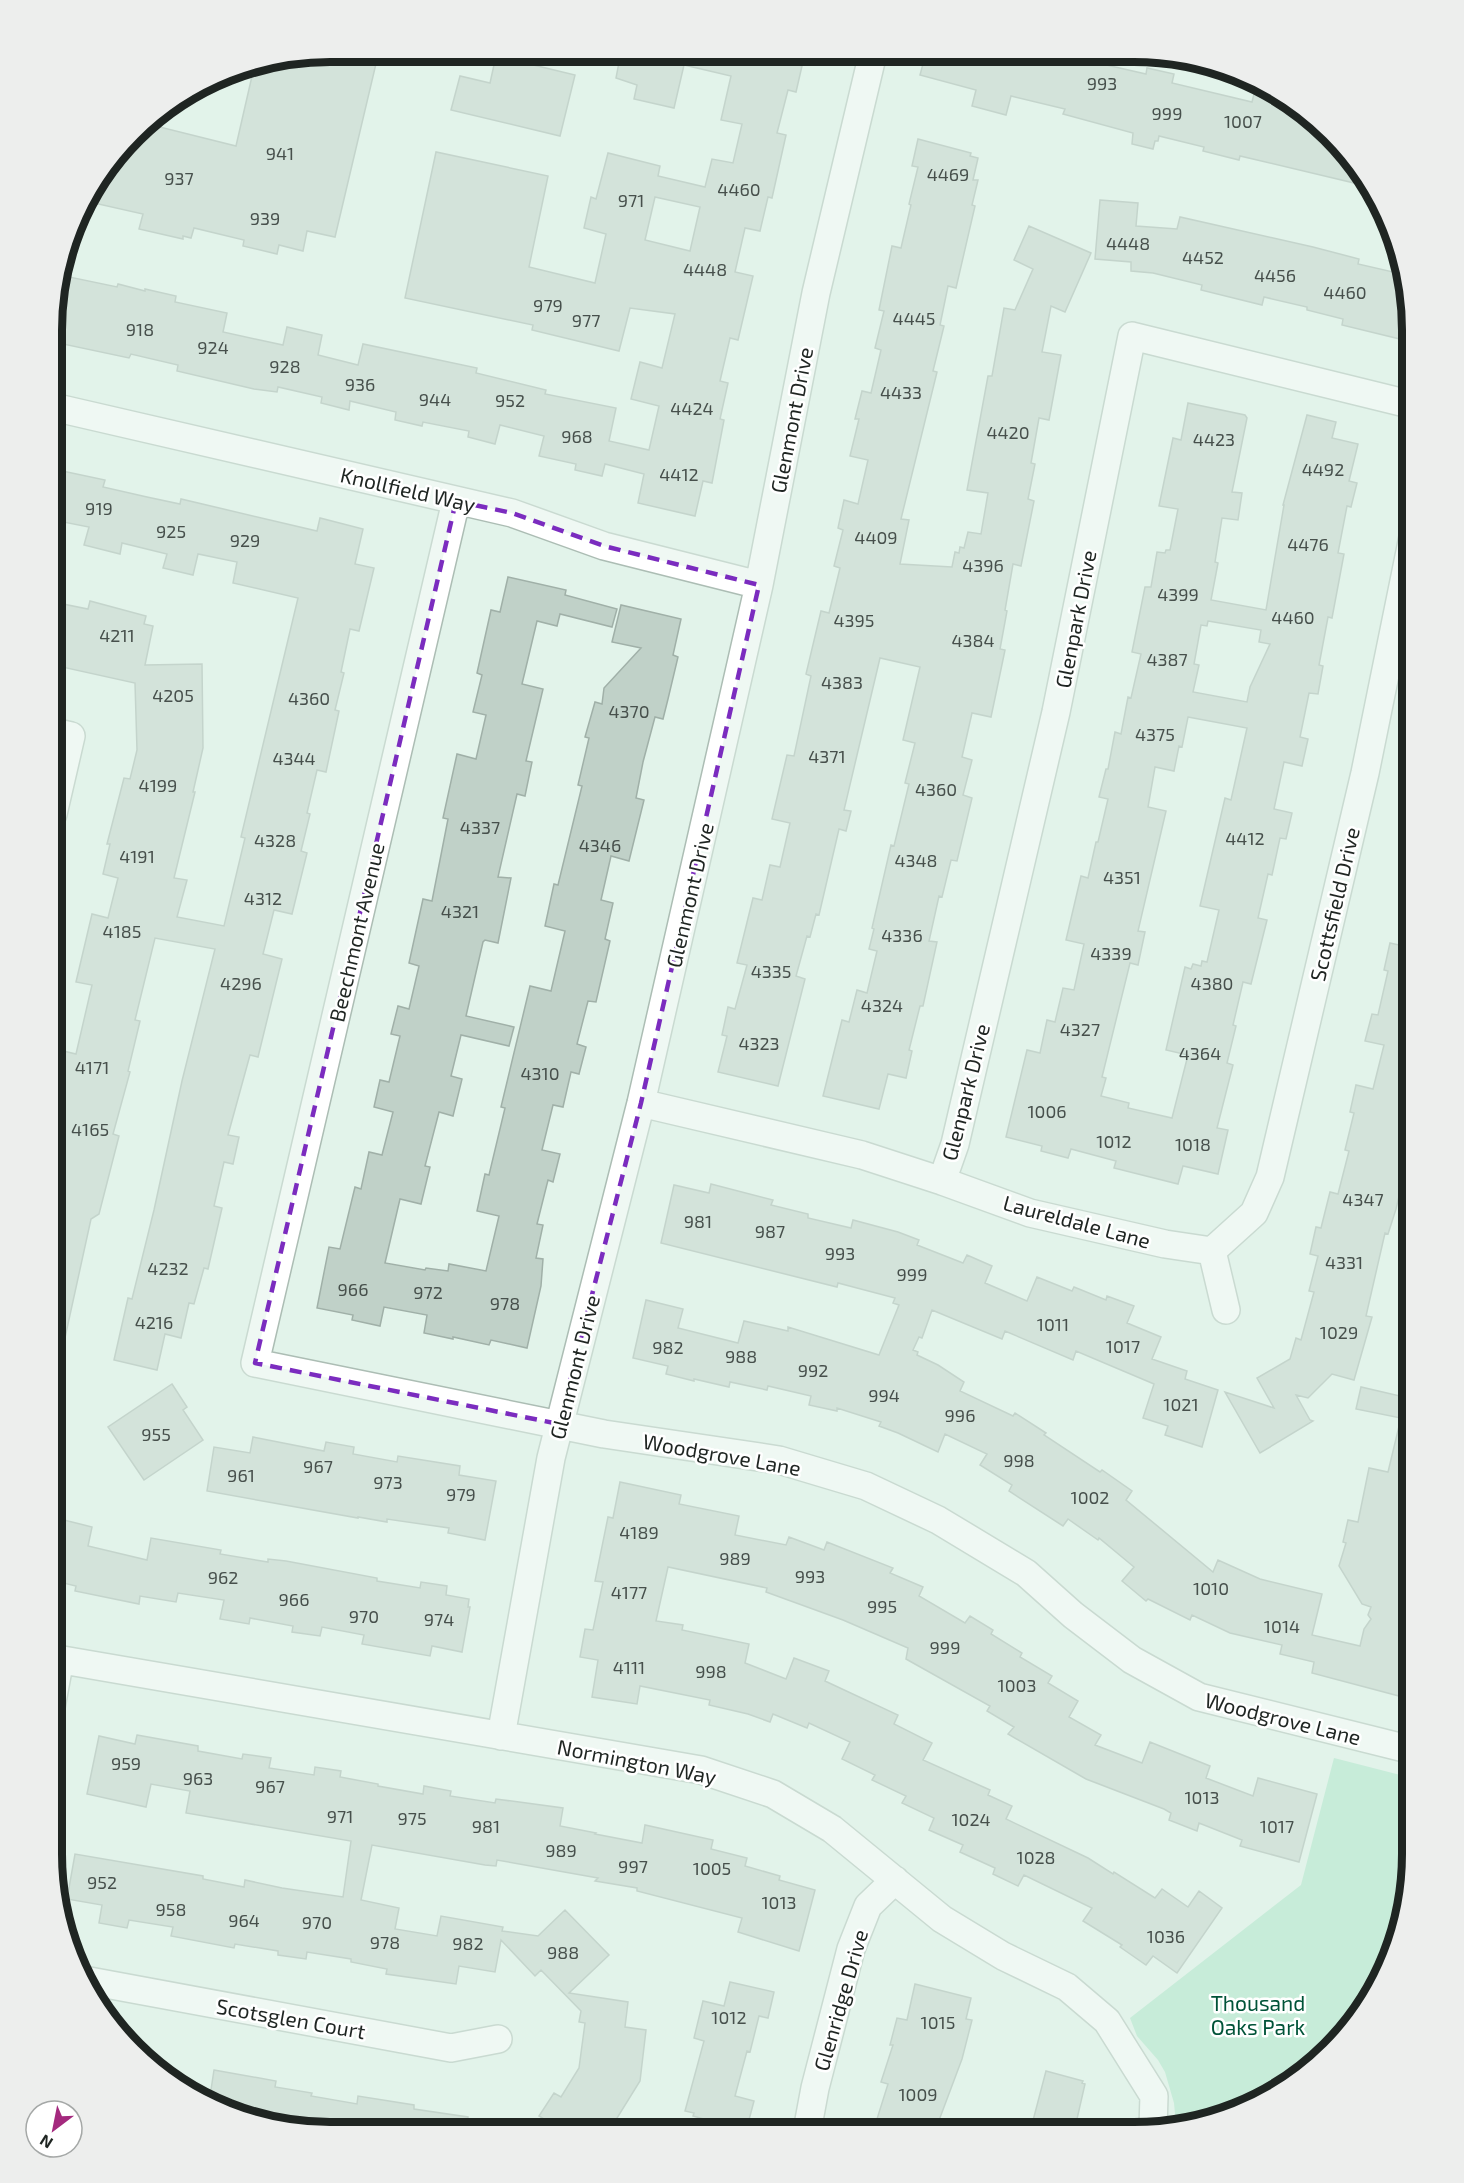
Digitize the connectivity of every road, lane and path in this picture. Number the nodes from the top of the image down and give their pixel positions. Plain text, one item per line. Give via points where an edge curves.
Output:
1 (871, 62) edge
2 (1402, 402) edge
3 (62, 408) edge
4 (456, 501) junction
5 (759, 585) junction
6 (1402, 591) edge
7 (62, 734) edge
8 (62, 775) edge
9 (641, 1103) junction
10 (942, 1181) junction
11 (1212, 1251) junction
12 (1226, 1311) dead end
13 (255, 1363) joint
14 (559, 1424) junction
15 (62, 1660) edge
16 (501, 1736) junction
17 (1402, 1748) edge
18 (895, 1880) junction
19 (94, 1982) edge
20 (498, 2039) dead end
21 (1153, 2121) edge
22 (808, 2122) edge

1 - 5 street, Glenmont Drive via 816,293
2 - 10 street, Glenpark Drive via 1132,336 1056,712 955,1144
3 - 4 street, Knollfield Way
4 - 5 street, Knollfield Way via 512,513 604,546
4 - 13 street, Beechmont Avenue
5 - 9 street, Glenmont Drive
6 - 11 street, Scottsfield Drive via 1365,773 1270,1177 1254,1214
7 - 8 street via 71,736
9 - 10 street, Laureldale Lane via 862,1155
9 - 14 street, Glenmont Drive
10 - 11 street, Laureldale Lane via 1030,1213
11 - 12 street
13 - 14 street, Woodgrove Lane
14 - 16 street, Glenmont Drive
14 - 17 street, Woodgrove Lane via 779,1460 866,1486 938,1520 1026,1573 1132,1660 1199,1697
15 - 16 street, Normington Way
16 - 18 street, Normington Way via 701,1770 773,1794 832,1829
18 - 21 street, Normington Way via 942,1920 1067,1987 1107,2021 1154,2096
18 - 22 street, Glenridge Drive via 868,1906 851,1949
19 - 20 street, Scotsglen Court via 452,2048

